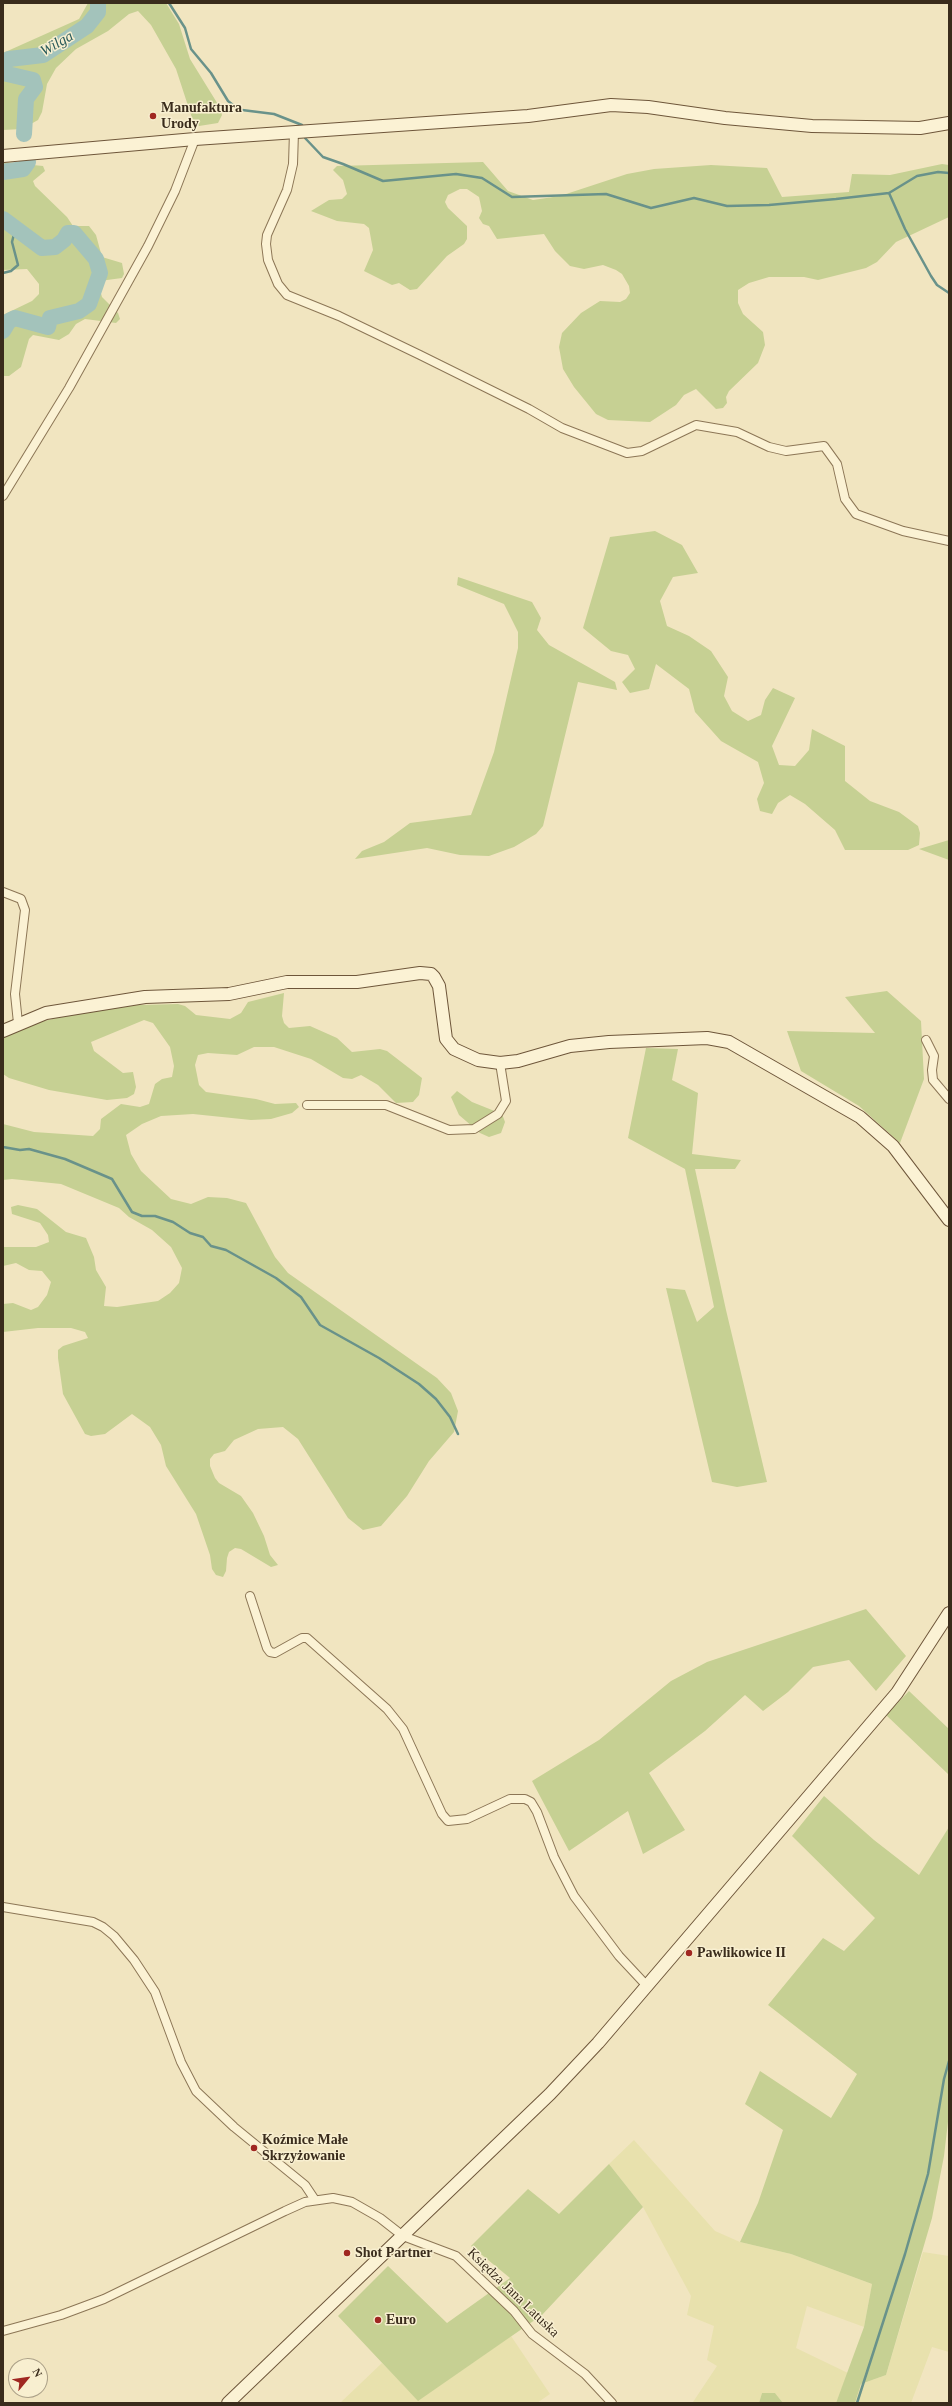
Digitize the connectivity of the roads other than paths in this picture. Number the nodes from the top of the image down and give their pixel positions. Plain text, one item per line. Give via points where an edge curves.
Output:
1 (949, 123) edge
2 (294, 132) junction
3 (195, 139) junction
4 (3, 156) edge
5 (3, 496) edge
6 (949, 541) edge
7 (3, 892) edge
8 (18, 1023) junction
9 (3, 1031) edge
10 (926, 1040) dead end
11 (500, 1063) junction
12 (949, 1099) edge
13 (307, 1105) dead end
14 (949, 1220) edge
15 (250, 1596) dead end
16 (949, 1613) edge
17 (3, 1907) edge
18 (648, 1986) junction
19 (315, 2200) junction
20 (403, 2236) junction
21 (3, 2331) edge
22 (228, 2403) edge
23 (612, 2403) edge

1 - 2 street via 920,128 812,126 611,105 528,116
2 - 3 street
2 - 6 street via 293,164 287,190 267,235 266,244 278,284 287,295 360,325 562,428 626,453 642,451 696,425 737,432 770,447 786,451 824,446 837,464 845,500 856,514 903,531
3 - 4 street
3 - 5 street via 148,246 69,388
7 - 8 street via 21,899 25,910 16,994
8 - 9 street
8 - 11 street via 58,1010 145,997 228,994 287,982 357,982 420,973 430,974 438,981 443,1028 450,1044 466,1056
10 - 12 street via 934,1056 934,1080
11 - 13 street via 506,1101 498,1114 474,1128 449,1130 386,1105
11 - 14 street via 530,1059 582,1045 707,1038 729,1042 860,1117 893,1146
15 - 18 street via 270,1652 274,1653 302,1638 307,1638 387,1709 403,1729 442,1814 448,1821 467,1819 510,1799 525,1798 531,1802 538,1812 554,1857 574,1896 619,1956
16 - 18 street via 897,1692
17 - 19 street via 93,1922 114,1936 155,1992 181,2062 196,2091 229,2123 305,2185
18 - 20 street via 550,2094
19 - 20 street, Księdza Jana Latuska via 333,2198 352,2202
19 - 21 street, Księdza Jana Latuska via 285,2211 104,2299 61,2316
20 - 22 street
20 - 23 street, Księdza Jana Latuska via 456,2256 514,2311 532,2334 585,2374

